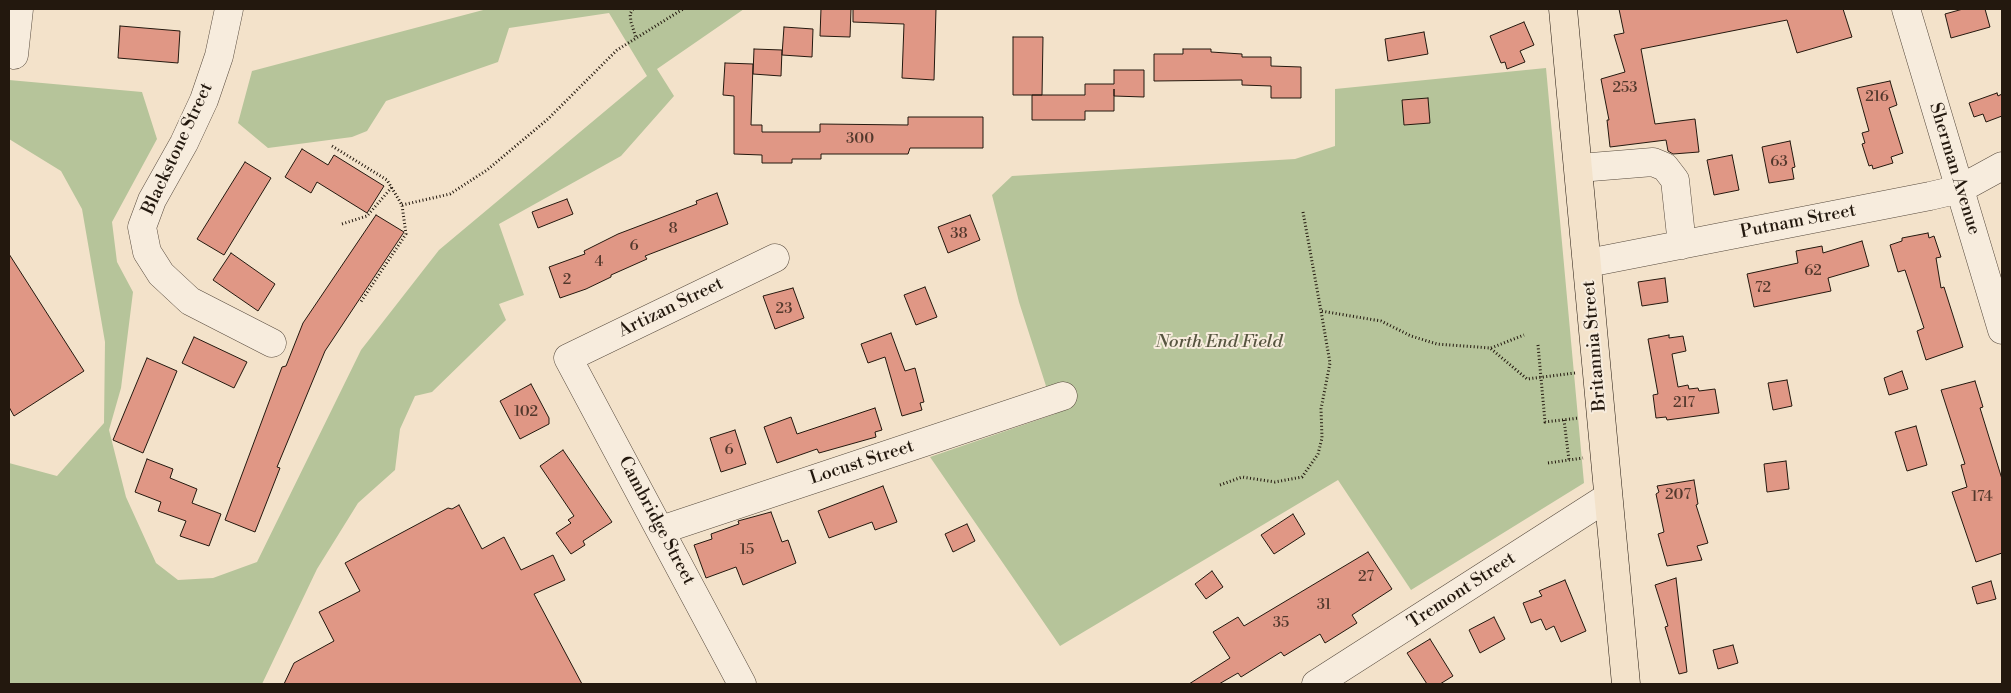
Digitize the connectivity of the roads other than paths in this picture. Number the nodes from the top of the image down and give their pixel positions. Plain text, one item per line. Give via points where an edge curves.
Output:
1 (19, 9) edge
2 (229, 9) edge
3 (1563, 9) edge
4 (1906, 9) edge
5 (14, 55) dead end
6 (2002, 166) edge
7 (1579, 168) junction
8 (1960, 189) junction
9 (1682, 245) junction
10 (775, 258) dead end
11 (1588, 263) junction
12 (2002, 330) edge
13 (272, 343) dead end
14 (568, 358) joint
15 (1062, 396) dead end
16 (1608, 497) junction
17 (661, 530) junction
18 (742, 684) edge
19 (1316, 684) edge
20 (1626, 684) edge

1 - 5 street
2 - 13 street, Blackstone Street via 219,56 204,100 152,200 142,226 148,252 160,274 190,301
3 - 7 main road, Britannia Street
4 - 8 street, Sherman Avenue
6 - 8 street, Putnam Street
7 - 9 street via 1653,162 1665,167 1675,180
7 - 11 main road, Britannia Street
8 - 9 street, Putnam Street
8 - 12 street, Sherman Avenue
9 - 11 street, Putnam Street
10 - 14 street, Artizan Street
11 - 16 main road, Britannia Street
14 - 17 street, Cambridge Street
15 - 17 street, Locust Street
16 - 19 street, Tremont Street
16 - 20 main road, Britannia Street
17 - 18 street, Cambridge Street

